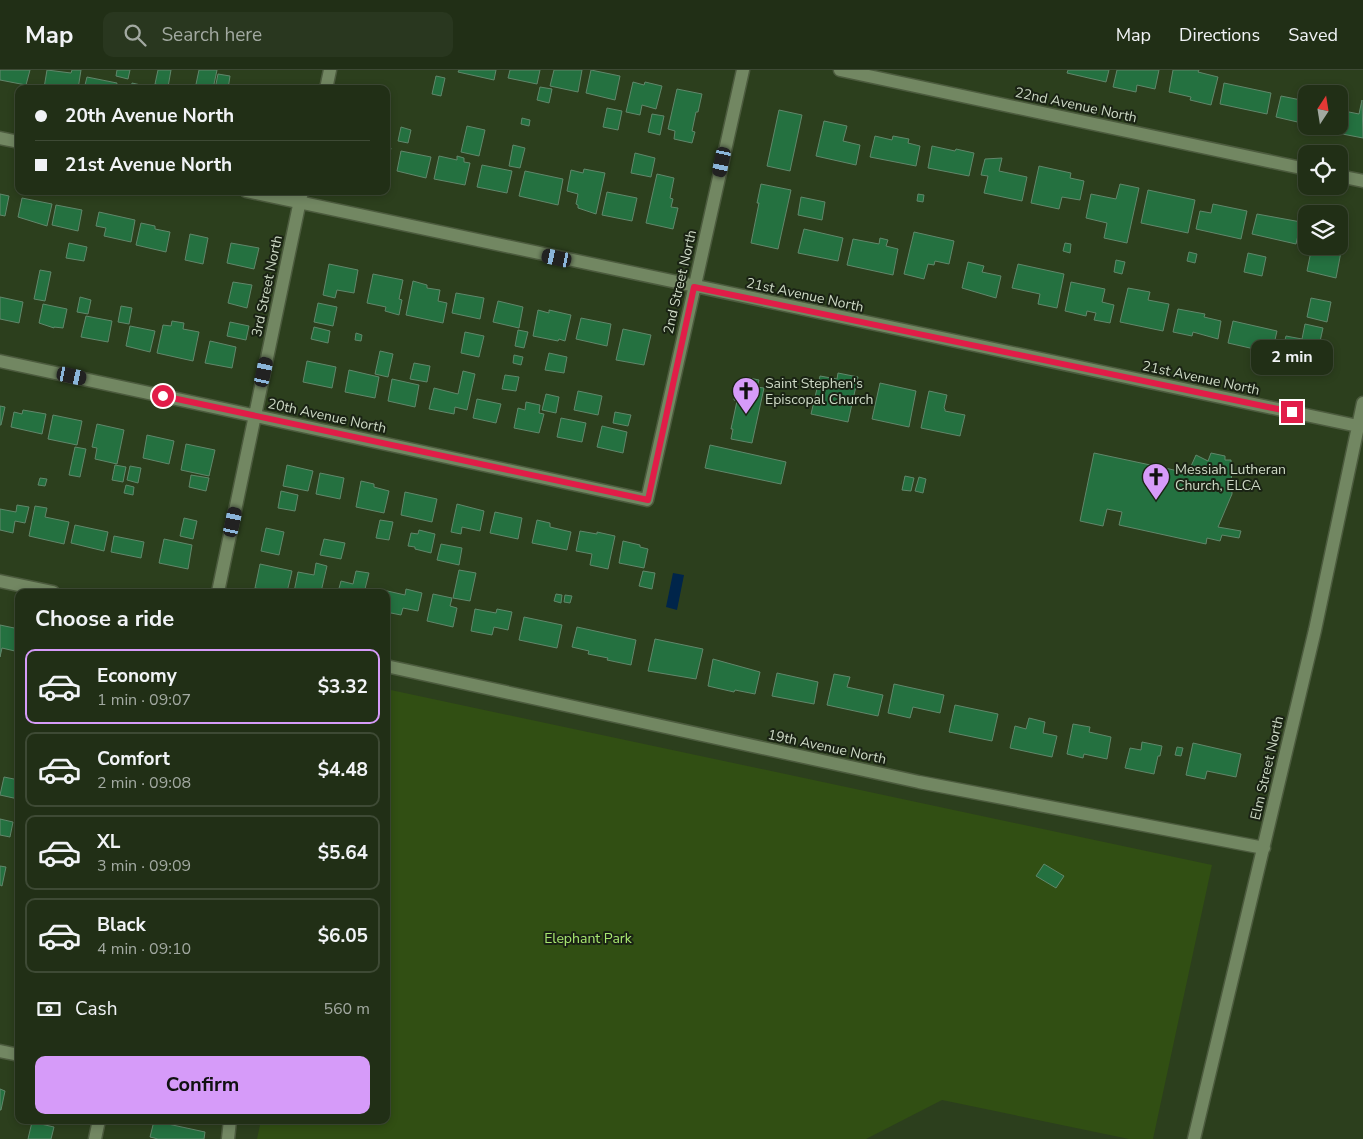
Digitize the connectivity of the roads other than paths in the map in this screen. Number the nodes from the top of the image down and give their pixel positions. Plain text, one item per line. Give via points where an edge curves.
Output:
1 (330, 70) edge
2 (743, 70) edge
3 (840, 70) edge
4 (327, 85) edge
5 (0, 138) edge
6 (15, 141) edge
7 (1298, 167) edge
8 (1348, 178) edge
9 (1363, 181) edge
10 (283, 195) edge
11 (301, 197) edge
12 (694, 287) junction
13 (0, 361) edge
14 (1363, 403) edge
15 (255, 416) junction
16 (1358, 426) junction
17 (648, 500) joint
18 (0, 581) edge
19 (39, 589) edge
20 (219, 589) edge
21 (390, 667) edge
22 (1264, 848) junction
23 (0, 1051) edge
24 (15, 1054) edge
25 (98, 1124) edge
26 (230, 1124) edge
27 (95, 1139) edge
28 (228, 1139) edge
29 (1194, 1139) edge

1 - 4 street
2 - 12 street, 2nd Street North
3 - 7 street, 22nd Avenue North
5 - 6 street
8 - 9 street
10 - 11 street, 21st Avenue North
11 - 12 street, 21st Avenue North
11 - 15 street, 3rd Street North
12 - 16 street, 21st Avenue North
12 - 17 street, 2nd Street North
13 - 15 street, 20th Avenue North
14 - 16 street, Elm Street North
15 - 17 street, 20th Avenue North
15 - 20 street, 3rd Street North
16 - 22 street, Elm Street North
18 - 19 street
21 - 22 street, 19th Avenue North via 906,779
22 - 29 street, Elm Street North
23 - 24 street
25 - 27 street
26 - 28 street

